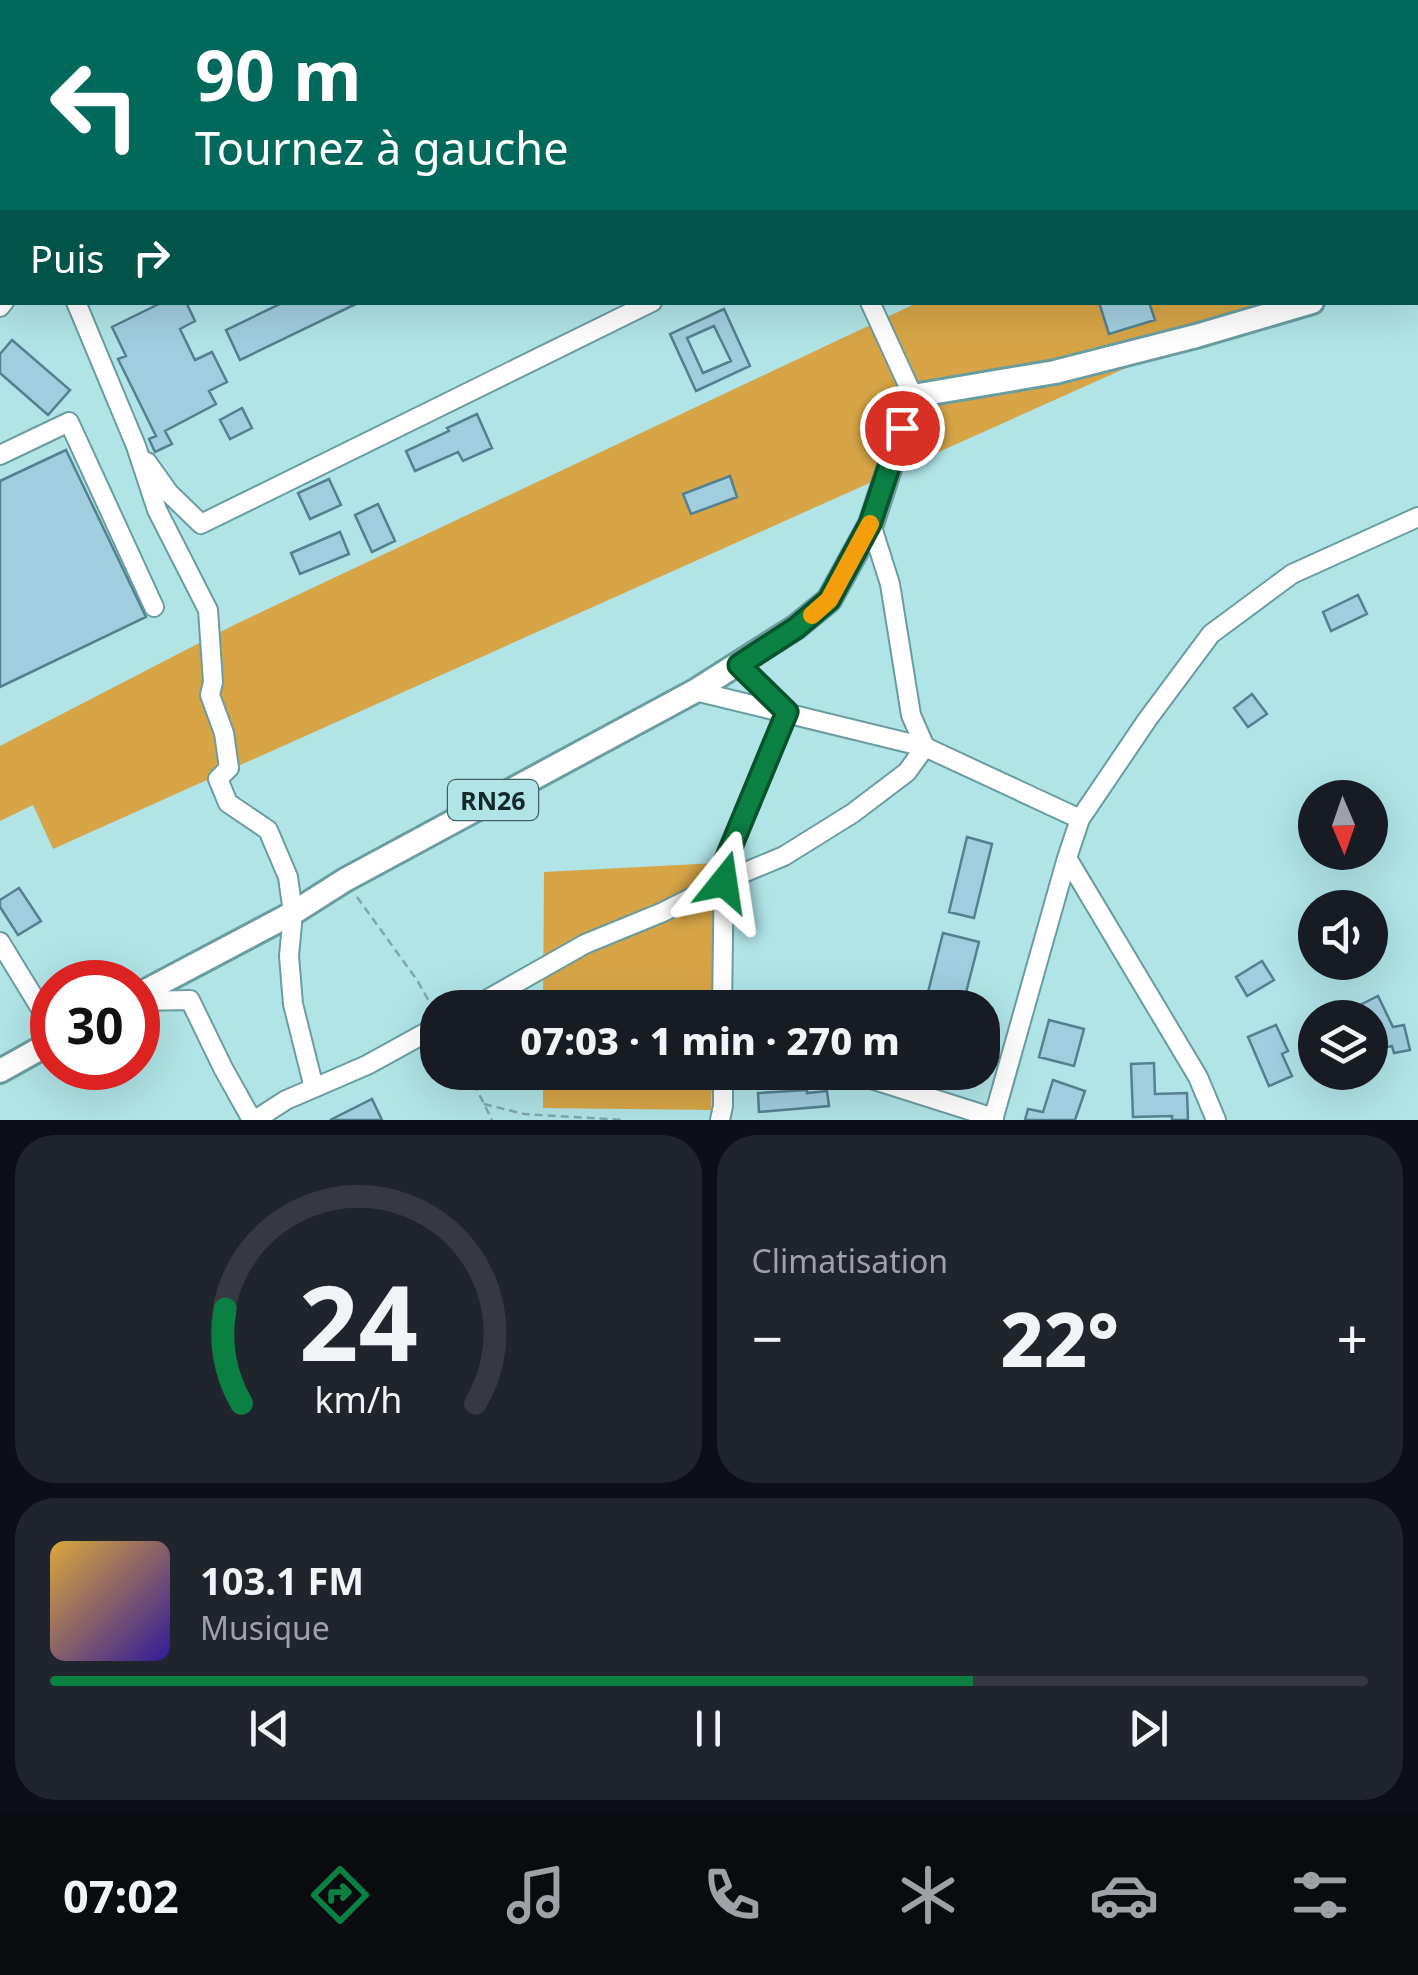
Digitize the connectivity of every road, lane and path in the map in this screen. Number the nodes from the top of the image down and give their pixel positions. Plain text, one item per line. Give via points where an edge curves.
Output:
1 (77, 305) edge
2 (646, 305) edge
3 (871, 305) edge
4 (1302, 305) edge
5 (912, 396) junction
6 (136, 446) junction
7 (0, 456) edge
8 (1418, 517) edge
9 (870, 524) junction
10 (154, 607) dead end
11 (739, 665) junction
12 (695, 691) junction
13 (787, 712) junction
14 (925, 748) junction
15 (1080, 820) junction
16 (1067, 858) junction
17 (345, 880) junction
18 (724, 882) junction
19 (293, 913) junction
20 (0, 942) edge
21 (160, 986) edge
22 (30, 990) edge
23 (423, 990) edge
24 (504, 990) edge
25 (722, 990) edge
26 (160, 999) edge
27 (420, 1036) edge
28 (30, 1054) edge
29 (0, 1071) edge
30 (314, 1088) junction
31 (477, 1090) edge
32 (723, 1090) edge
33 (904, 1090) edge
34 (484, 1104) junction
35 (993, 1119) edge
36 (254, 1120) edge
37 (492, 1120) edge
38 (624, 1120) edge
39 (720, 1120) edge
40 (1216, 1120) edge

1 - 6 street
2 - 6 street via 200,524
3 - 5 street
4 - 5 main road via 1055,372
5 - 9 main road, RN26
6 - 19 street via 158,510 208,610 210,695 229,768 218,780 228,803 268,830 288,877
7 - 10 street via 69,422
8 - 15 street via 1292,574 1211,634
9 - 11 main road, RN26 via 829,600
9 - 14 street via 890,584 911,715
11 - 12 main road, RN26
11 - 13 street
12 - 13 street
12 - 17 main road, RN26
13 - 14 street
13 - 18 street via 724,864
14 - 15 street
14 - 18 street via 907,772 853,813 784,856
15 - 16 street
16 - 35 street
16 - 40 street via 1198,1078
17 - 19 main road, RN26
17 - 23 path
18 - 24 street via 586,944
18 - 25 street
19 - 21 main road, RN26
19 - 30 street via 293,1004
20 - 22 street
26 - 36 street via 190,1000
27 - 30 street
28 - 29 main road
30 - 36 street
31 - 34 path
32 - 39 street
33 - 35 street
34 - 37 path
34 - 38 path via 524,1114

